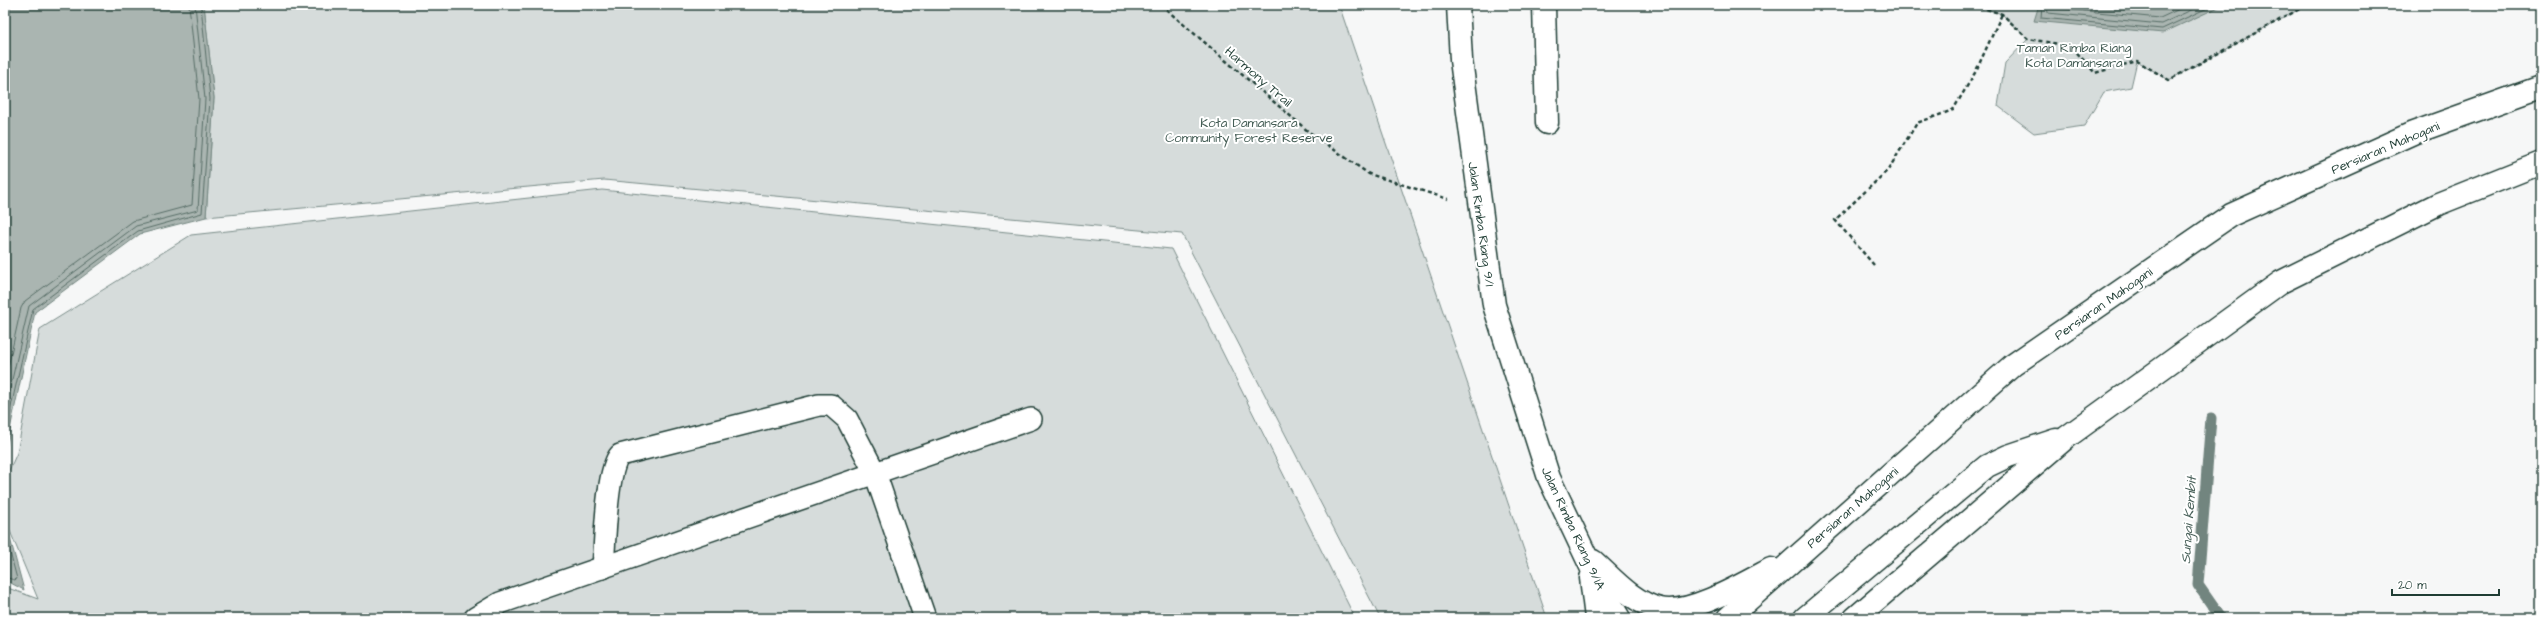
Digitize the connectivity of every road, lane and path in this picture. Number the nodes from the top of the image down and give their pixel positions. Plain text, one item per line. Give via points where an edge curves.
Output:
1 (1161, 5) edge
2 (1458, 5) edge
3 (1544, 5) edge
4 (1973, 5) edge
5 (2306, 5) edge
6 (2002, 14) junction
7 (2541, 87) edge
8 (1546, 123) dead end
9 (2541, 163) edge
10 (1480, 209) junction
11 (1874, 265) dead end
12 (1031, 419) dead end
13 (1534, 437) joint
14 (2067, 437) junction
15 (875, 473) junction
16 (1588, 556) junction
17 (1798, 556) junction
18 (603, 568) junction
19 (475, 618) edge
20 (925, 618) edge
21 (1596, 618) edge
22 (1618, 618) edge
23 (1728, 618) edge
24 (1805, 618) edge
25 (1856, 618) edge

1 - 10 path, Harmony Trail via 1309,132 1369,174
2 - 10 main road, Jalan Rimba Riang 9/1 via 1461,60
3 - 8 main road
4 - 6 path
5 - 6 path via 2169,80 2137,61 2095,73 2071,46 2028,40
6 - 11 path via 1976,71 1953,110 1917,123 1888,170 1835,220
7 - 17 main road, Persiaran Mahogani via 2413,133 2231,215 2014,365
9 - 14 main road via 2438,204 2281,282
10 - 13 main road, Jalan Rimba Riang 9/1 via 1494,305
12 - 15 lane
13 - 16 main road, Jalan Rimba Riang 9/1A via 1549,478
14 - 24 main road via 2008,456 1987,466
14 - 25 main road
15 - 18 lane
15 - 18 lane via 847,419 831,404 620,455 615,460 611,476
15 - 20 lane
16 - 17 main road via 1632,596 1660,609 1682,609 1716,596
16 - 21 main road
16 - 22 main road, Jalan Rimba Riang 9/1A via 1602,590
17 - 23 main road, Persiaran Mahogani
18 - 19 lane via 500,603

